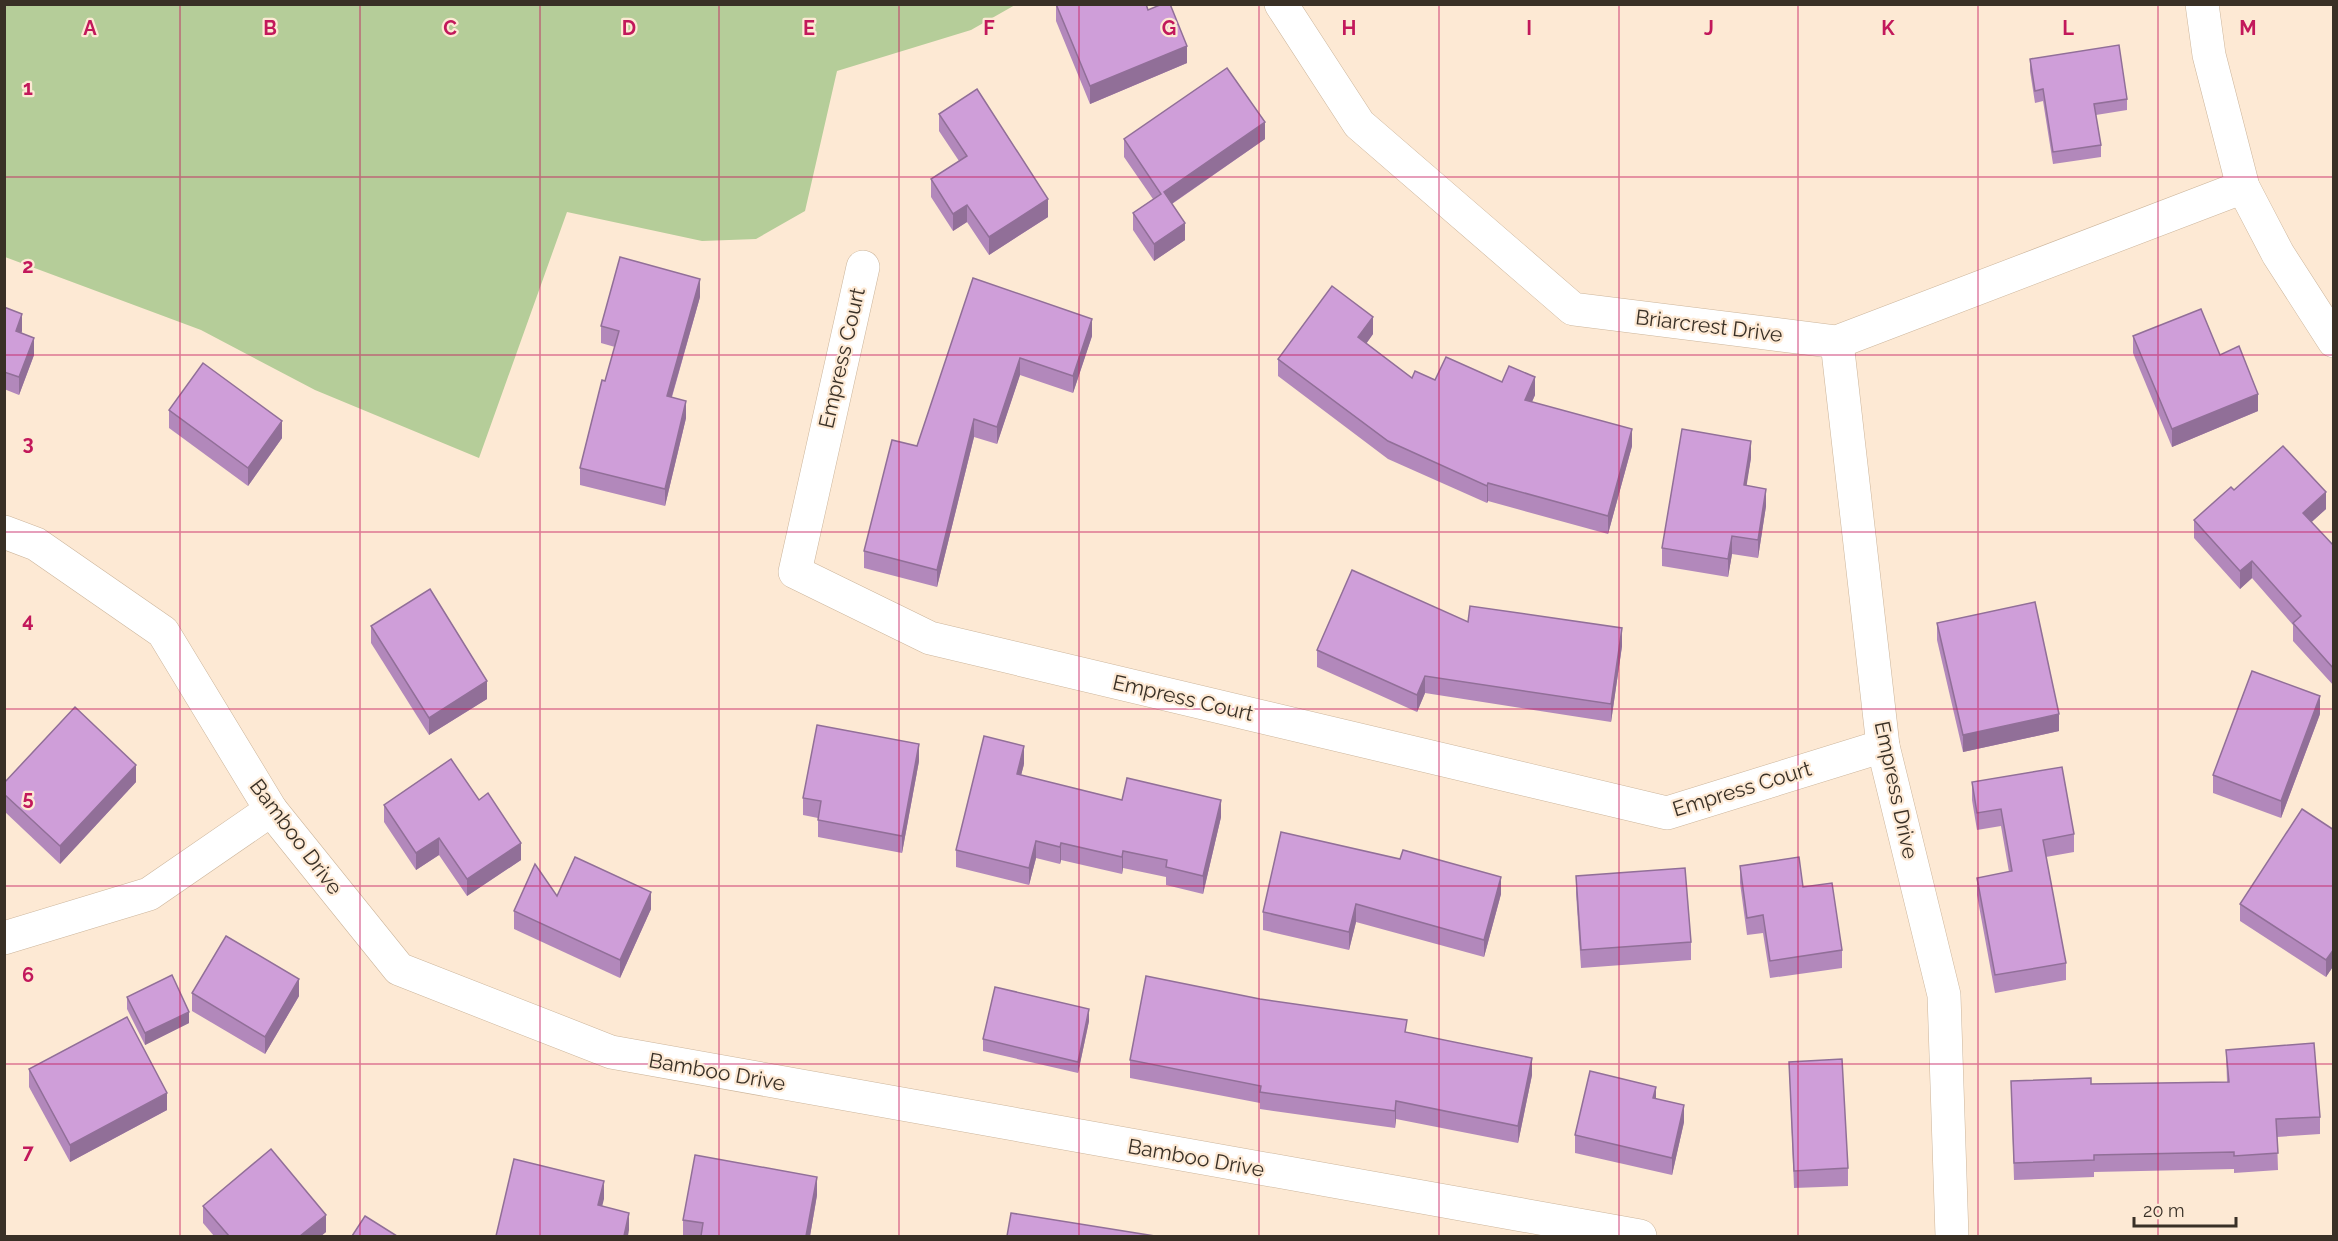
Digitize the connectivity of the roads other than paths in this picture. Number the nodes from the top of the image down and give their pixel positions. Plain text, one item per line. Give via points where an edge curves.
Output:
1 (1281, 4) edge
2 (2202, 4) edge
3 (2243, 187) junction
4 (862, 267) dead end
5 (2334, 341) edge
6 (1837, 342) junction
7 (4, 532) edge
8 (1883, 746) junction
9 (271, 810) junction
10 (4, 939) edge
11 (1640, 1236) edge
12 (1952, 1236) edge

1 - 6 street, Briarcrest Drive via 1359,124 1574,309
2 - 3 street via 2209,55
3 - 5 street via 2278,254
3 - 6 street, Briarcrest Drive
4 - 8 street, Empress Court via 795,572 930,638 1667,813
6 - 8 street, Empress Drive
7 - 9 street, Bamboo Drive via 36,544 163,632
8 - 12 street, Empress Drive via 1944,995
9 - 10 street via 149,894
9 - 11 street, Bamboo Drive via 399,969 611,1053

